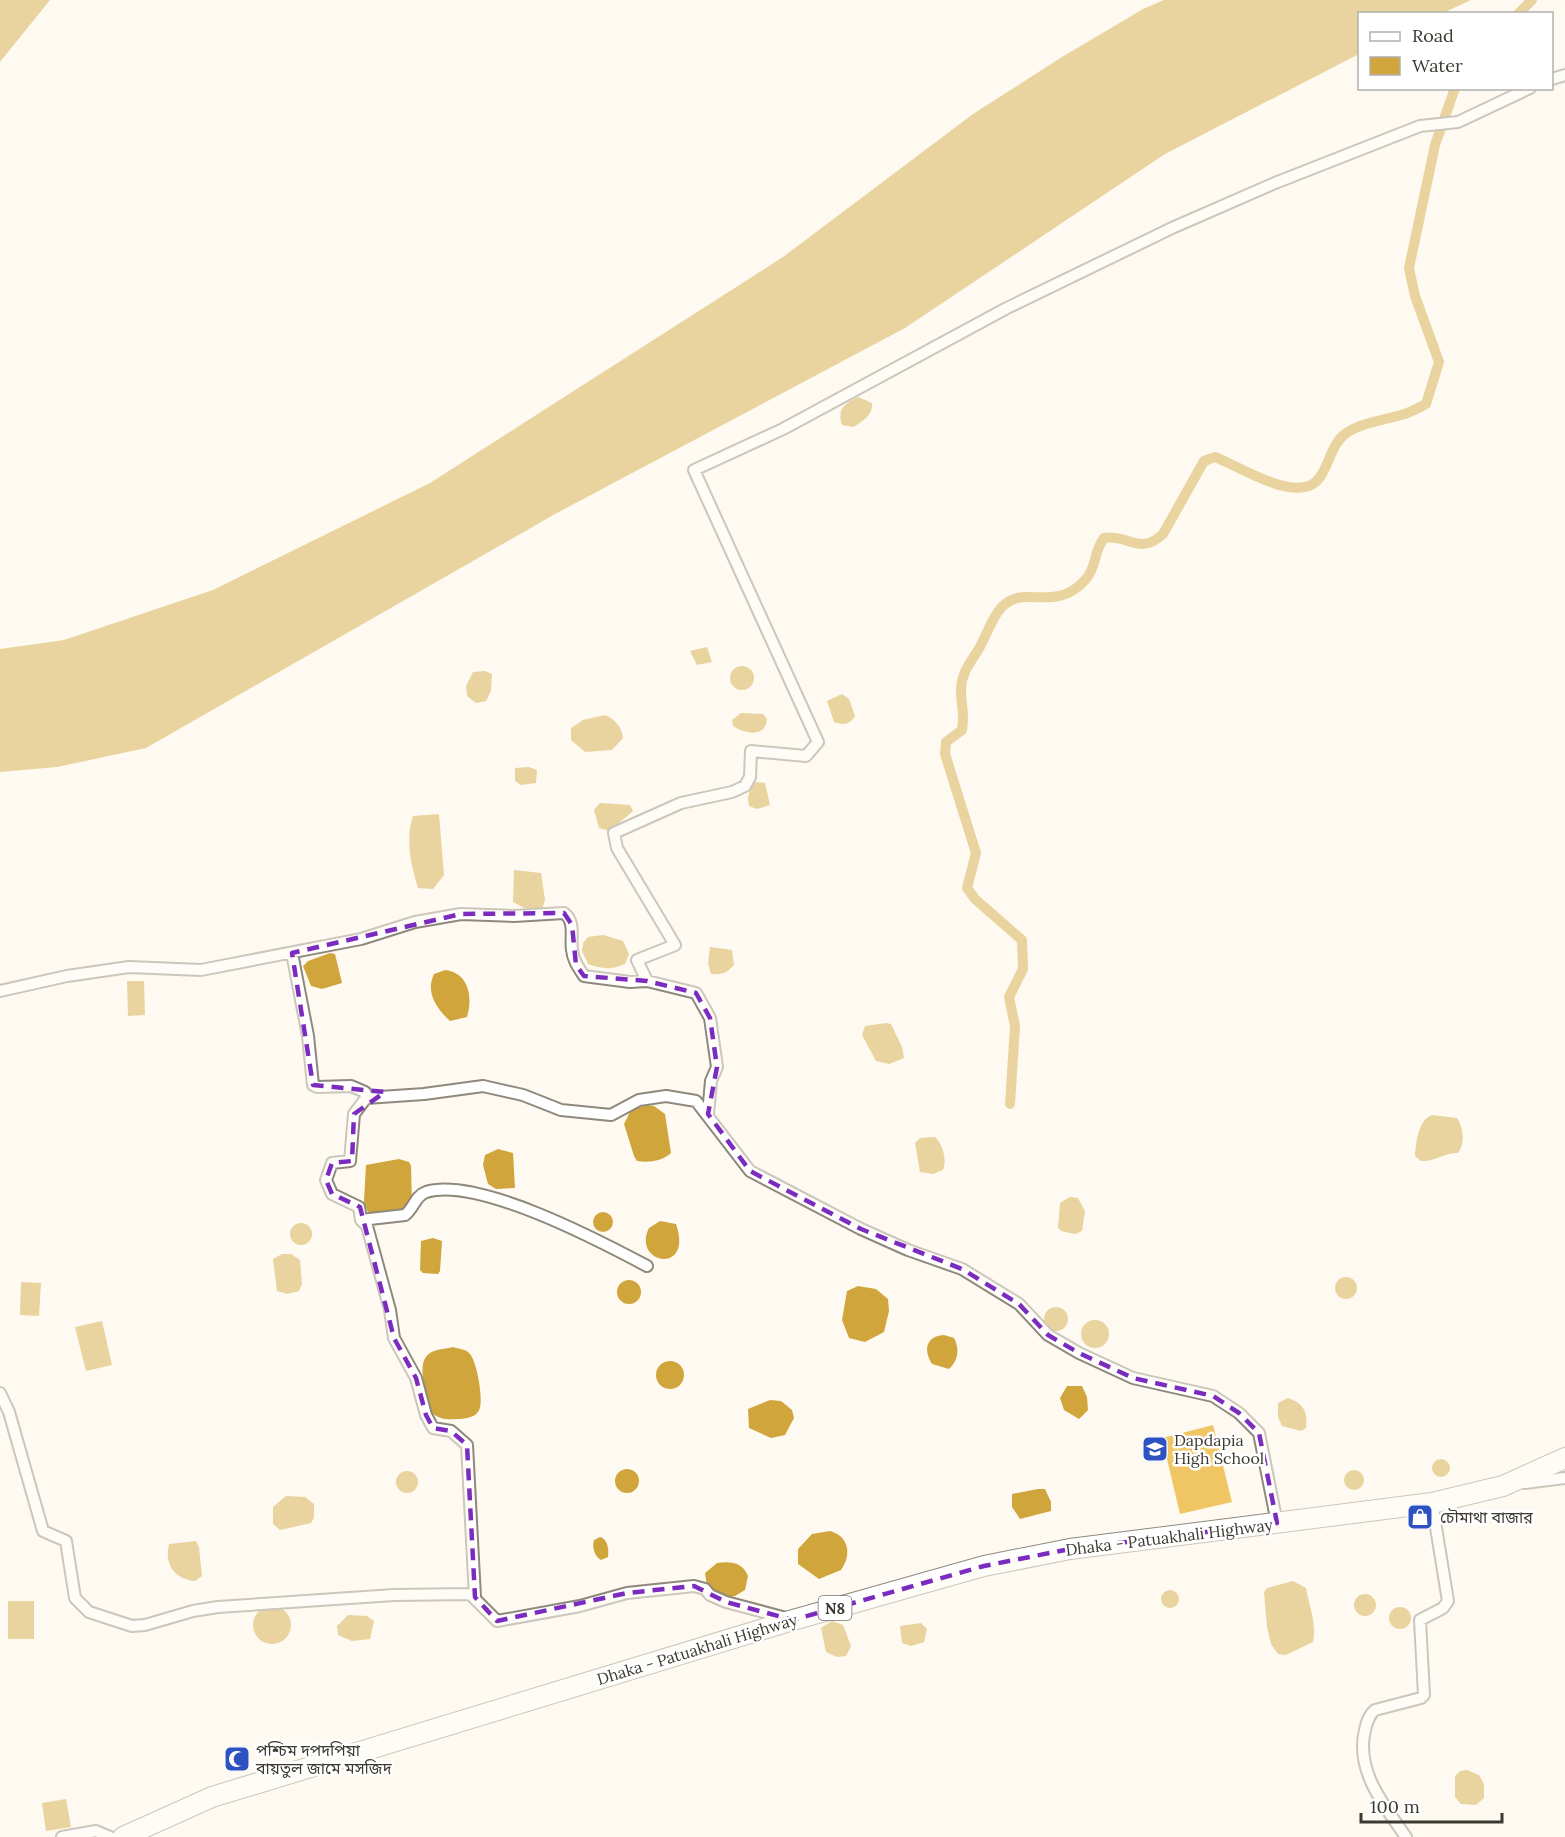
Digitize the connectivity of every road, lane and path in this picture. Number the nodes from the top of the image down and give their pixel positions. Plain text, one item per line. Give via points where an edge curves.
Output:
1 (1526, 90) edge
2 (292, 954) junction
3 (647, 981) junction
4 (0, 991) edge
5 (366, 1098) junction
6 (708, 1114) junction
7 (361, 1220) junction
8 (647, 1266) dead end
9 (0, 1393) edge
10 (1565, 1458) edge
11 (1565, 1478) edge
12 (1503, 1486) junction
13 (1432, 1503) junction
14 (1277, 1523) junction
15 (475, 1597) junction
16 (793, 1620) junction
17 (122, 1836) edge
18 (62, 1837) edge
19 (1406, 1837) edge

1 - 3 street via 1458,122 1420,126 1172,228 1007,308 783,429 694,470 818,742 806,756 751,751 750,777 745,786 681,803 614,833 617,848 675,945 638,960
2 - 3 street via 461,914 564,914 572,925 576,964 584,975
2 - 4 street via 201,970 129,967
2 - 5 street via 313,1085 359,1088
3 - 6 street via 696,993 710,1018 717,1067 711,1081
5 - 6 street via 483,1086 523,1095 561,1110 611,1115 639,1100 666,1096 696,1101
5 - 7 street via 354,1114 350,1161 332,1163 327,1180 332,1194 359,1207
6 - 14 street via 750,1171 861,1229 962,1269 1019,1304 1048,1335 1079,1353 1132,1378 1213,1396 1239,1413 1258,1433
7 - 8 street via 405,1215 423,1193 471,1191 543,1217
7 - 15 street via 368,1226 394,1338 416,1377 426,1415 433,1428 451,1431 467,1445
9 - 15 street via 43,1531 66,1540 75,1598 89,1612 132,1626 193,1611 263,1603 394,1595
10 - 12 highway, Dhaka - Patuakhali Highway / N8
11 - 12 street
12 - 13 highway, Dhaka - Patuakhali Highway / N8
13 - 14 highway, Dhaka - Patuakhali Highway / N8
13 - 19 street via 1448,1601 1420,1620 1424,1695 1370,1714 1363,1736 1364,1766
14 - 16 highway, Dhaka - Patuakhali Highway / N8 via 1070,1549 984,1566
15 - 16 street via 497,1621 627,1593 694,1586 726,1602
16 - 17 highway, Dhaka - Patuakhali Highway / N8 via 212,1797
17 - 18 street via 96,1831

